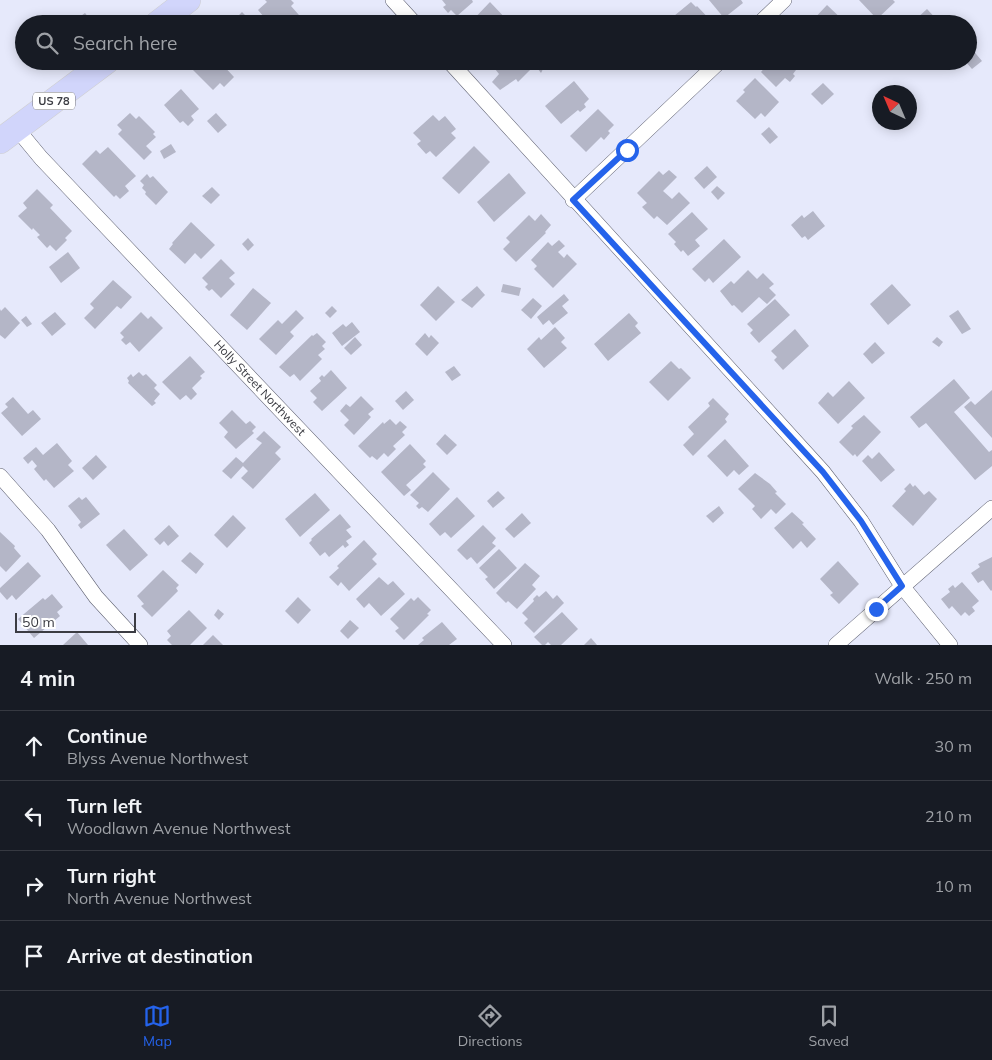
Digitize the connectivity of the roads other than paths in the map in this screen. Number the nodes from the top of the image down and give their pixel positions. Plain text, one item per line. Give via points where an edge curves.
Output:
1 (188, 0) edge
2 (393, 0) edge
3 (784, 0) edge
4 (169, 15) edge
5 (407, 15) edge
6 (768, 15) edge
7 (95, 70) edge
8 (456, 70) edge
9 (710, 70) edge
10 (9, 135) edge
11 (573, 200) junction
12 (0, 476) edge
13 (992, 508) edge
14 (902, 586) junction
15 (140, 645) edge
16 (504, 645) edge
17 (836, 645) edge
18 (950, 645) edge

1 - 4 main road
2 - 5 street
3 - 6 street
7 - 10 main road, US 78
8 - 11 street
9 - 11 street
10 - 16 street, Holly Street Northwest via 40,158
11 - 14 street via 823,472 861,521
12 - 15 street via 48,530 96,597
13 - 14 street
14 - 17 street
14 - 18 street

